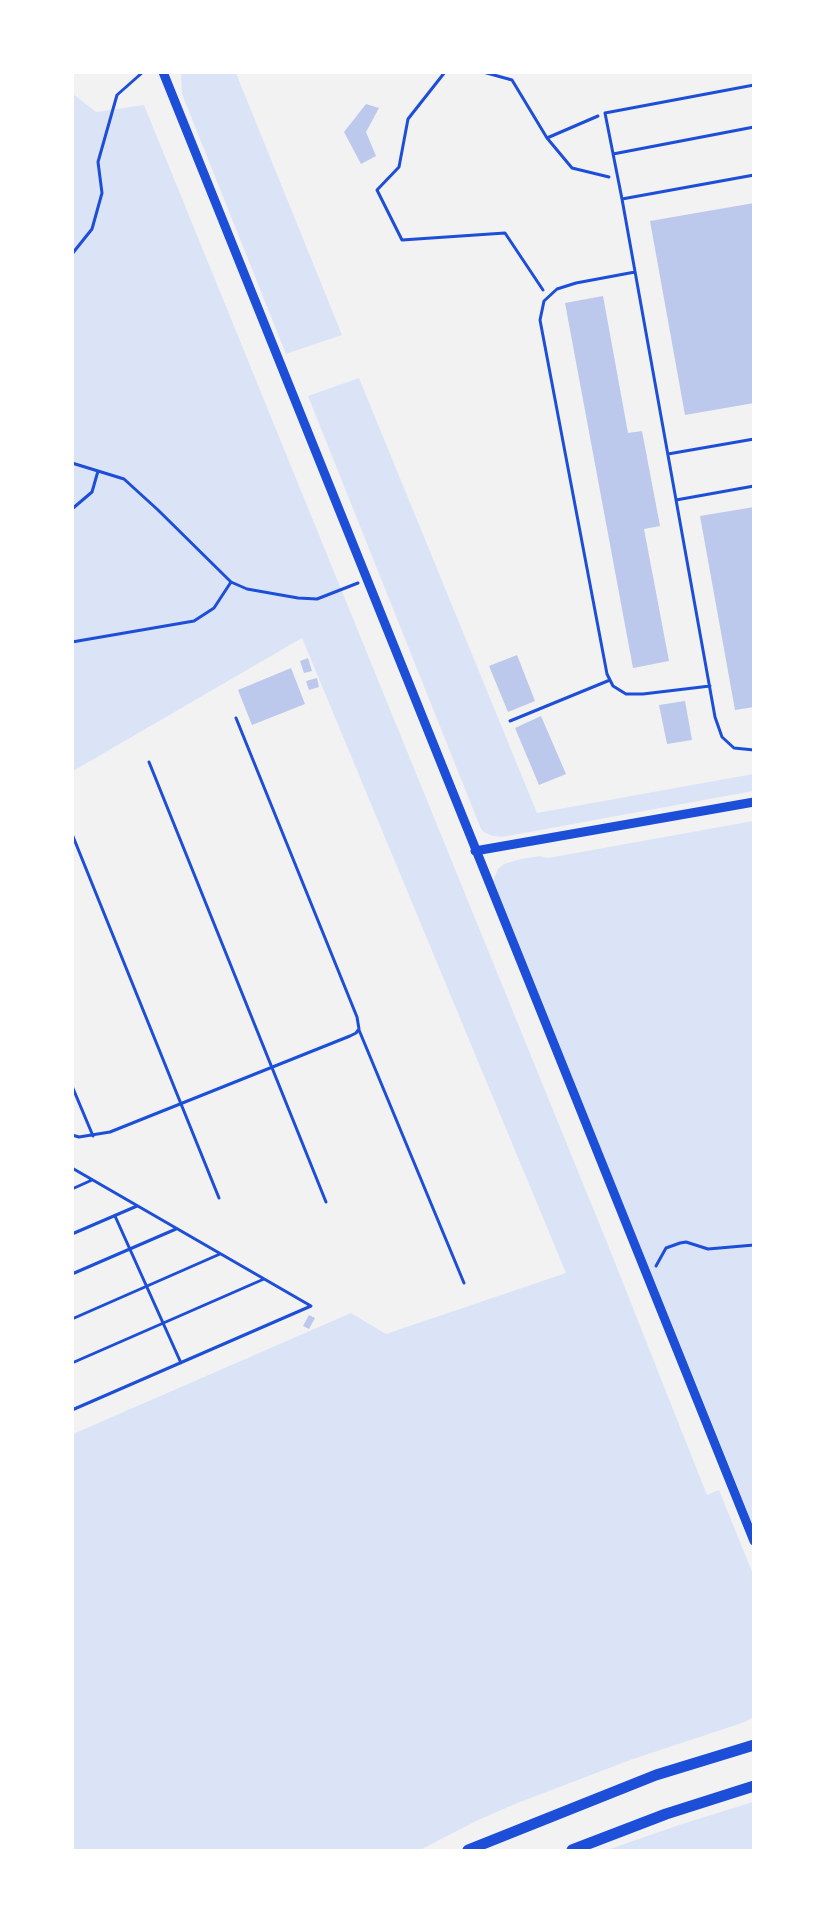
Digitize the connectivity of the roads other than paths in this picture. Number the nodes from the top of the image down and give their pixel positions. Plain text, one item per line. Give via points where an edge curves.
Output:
1 (163, 72) edge
2 (754, 85) edge
3 (754, 128) edge
4 (613, 154) junction
5 (754, 175) edge
6 (622, 199) junction
7 (635, 272) junction
8 (754, 438) edge
9 (668, 454) junction
10 (754, 486) edge
11 (676, 500) junction
12 (610, 680) junction
13 (710, 686) junction
14 (510, 721) dead end
15 (754, 750) edge
16 (754, 802) edge
17 (475, 851) junction
18 (72, 1168) edge
19 (93, 1180) junction
20 (72, 1189) edge
21 (138, 1206) junction
22 (115, 1216) junction
23 (177, 1228) junction
24 (72, 1234) edge
25 (130, 1249) junction
26 (220, 1253) junction
27 (72, 1274) edge
28 (265, 1279) junction
29 (146, 1286) junction
30 (72, 1319) edge
31 (163, 1323) junction
32 (72, 1363) edge
33 (181, 1363) junction
34 (72, 1410) edge
35 (754, 1540) edge
36 (754, 1744) edge
37 (754, 1786) edge
38 (468, 1850) edge
39 (572, 1850) edge

1 - 17 street
2 - 4 lane via 605,113
3 - 4 lane
4 - 6 lane
5 - 6 lane
6 - 7 lane
7 - 9 lane
7 - 12 lane via 557,289 544,301 540,320
8 - 9 lane
9 - 11 lane
10 - 11 lane
11 - 13 lane
12 - 13 lane via 613,686 626,694
12 - 14 lane
13 - 15 lane via 722,737 734,748
16 - 17 street
17 - 35 street
18 - 19 lane
19 - 20 lane
19 - 21 lane
21 - 22 lane
21 - 23 lane
22 - 24 lane
22 - 25 lane
23 - 25 lane
23 - 26 lane
25 - 27 lane
25 - 29 lane
26 - 28 lane
26 - 29 lane
28 - 31 lane
28 - 33 lane via 311,1306
29 - 30 lane
29 - 31 lane
31 - 32 lane
31 - 33 lane
33 - 34 lane
36 - 38 main road via 656,1774
37 - 39 main road via 666,1814

